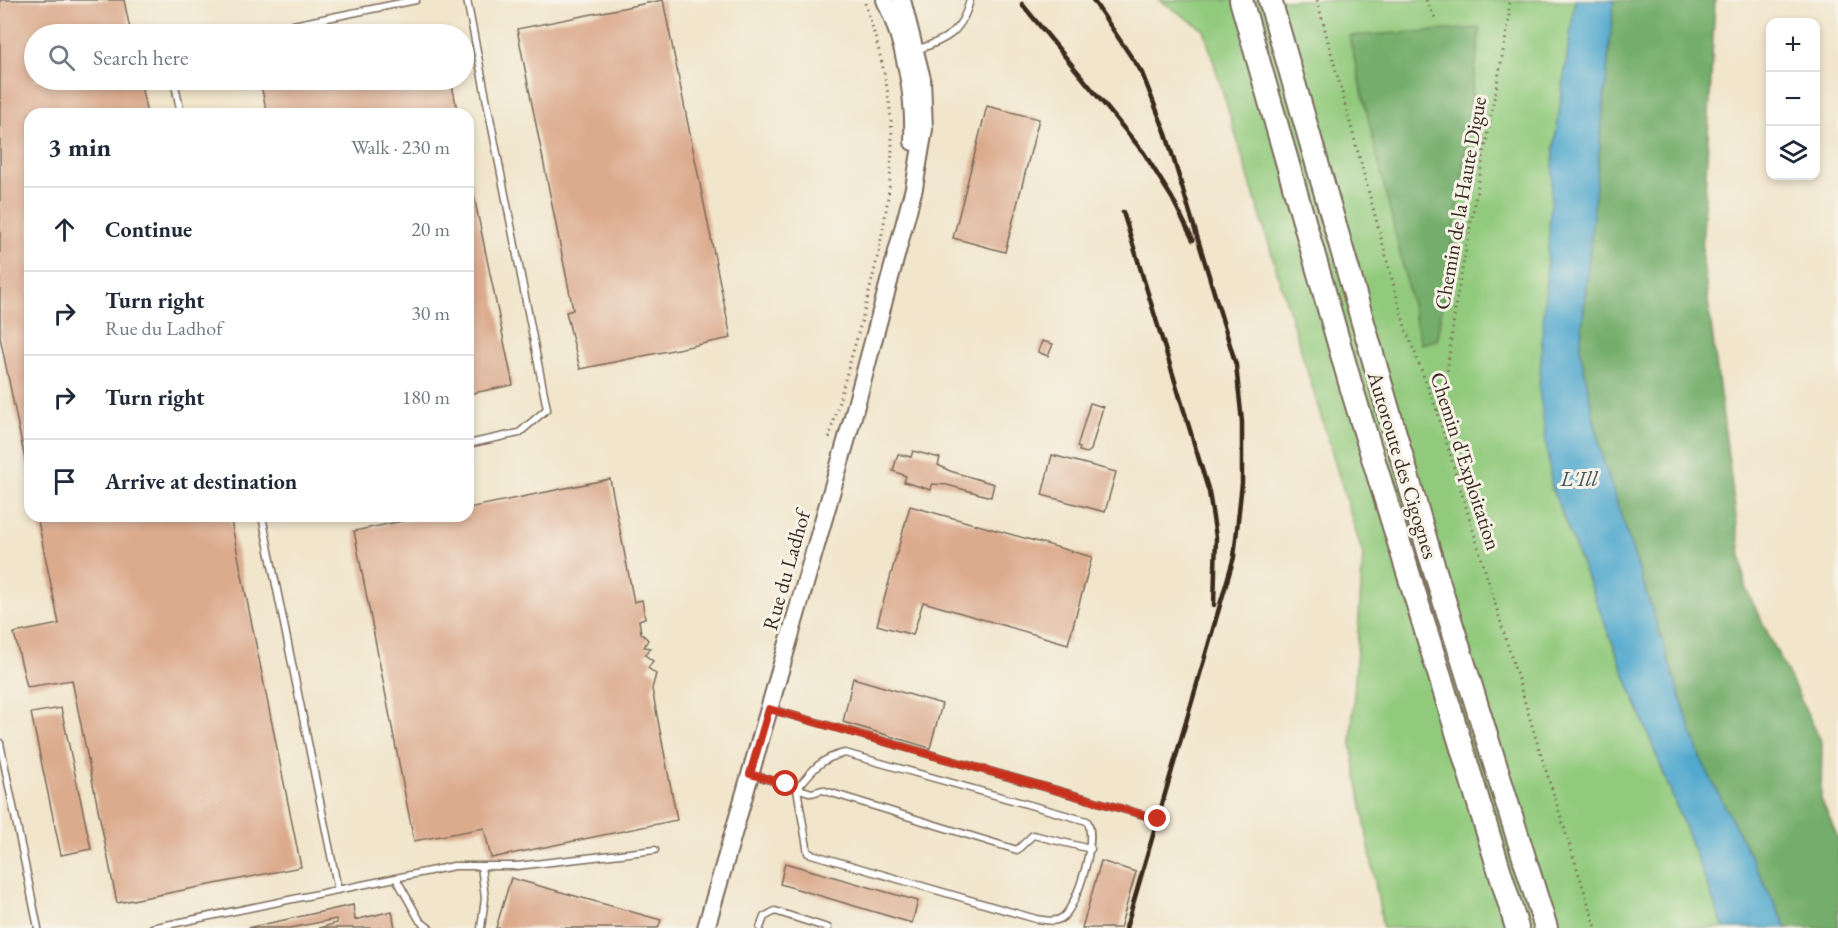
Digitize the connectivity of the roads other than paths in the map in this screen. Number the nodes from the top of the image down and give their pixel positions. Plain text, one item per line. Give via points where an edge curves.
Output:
1 (416, 0) edge
2 (467, 0) edge
3 (885, 0) edge
4 (902, 0) edge
5 (970, 0) edge
6 (1241, 0) edge
7 (1270, 0) edge
8 (298, 24) edge
9 (472, 24) edge
10 (474, 36) edge
11 (916, 50) junction
12 (176, 90) edge
13 (181, 108) edge
14 (905, 224) junction
15 (474, 443) edge
16 (263, 522) edge
17 (769, 709) junction
18 (0, 743) edge
19 (750, 774) junction
20 (797, 789) junction
21 (1158, 819) dead end
22 (1091, 849) junction
23 (655, 850) dead end
24 (481, 866) junction
25 (396, 878) junction
26 (338, 890) junction
27 (38, 928) edge
28 (152, 928) edge
29 (429, 928) edge
30 (480, 928) edge
31 (706, 928) edge
32 (760, 928) edge
33 (828, 928) edge
34 (1517, 928) edge
35 (1546, 928) edge

1 - 8 lane
2 - 9 lane
3 - 14 main road, Rue du Ladhof via 904,57 913,130
4 - 11 main road, Rue du Ladhof
5 - 11 lane via 965,21 950,36
6 - 34 highway, Autoroute des Cigognes via 1361,419
7 - 35 highway, Autoroute des Cigognes via 1430,555
10 - 15 lane via 547,409 519,433
11 - 14 main road, Rue du Ladhof via 922,79 924,129
12 - 13 lane
14 - 17 main road, Rue du Ladhof
16 - 26 lane
17 - 19 main road, Rue du Ladhof
17 - 21 lane
18 - 27 lane
19 - 20 lane
19 - 31 main road, Rue du Ladhof
20 - 22 lane via 812,793 822,790 1017,850 1033,836
20 - 22 lane via 815,765 845,753 1081,818 1091,827
20 - 22 lane via 808,853 1036,919 1061,919 1070,909
23 - 24 lane via 517,866
24 - 25 lane via 454,866
24 - 30 lane via 485,898
25 - 26 lane
25 - 29 lane via 420,921
26 - 28 lane
32 - 33 lane via 764,917 775,911

